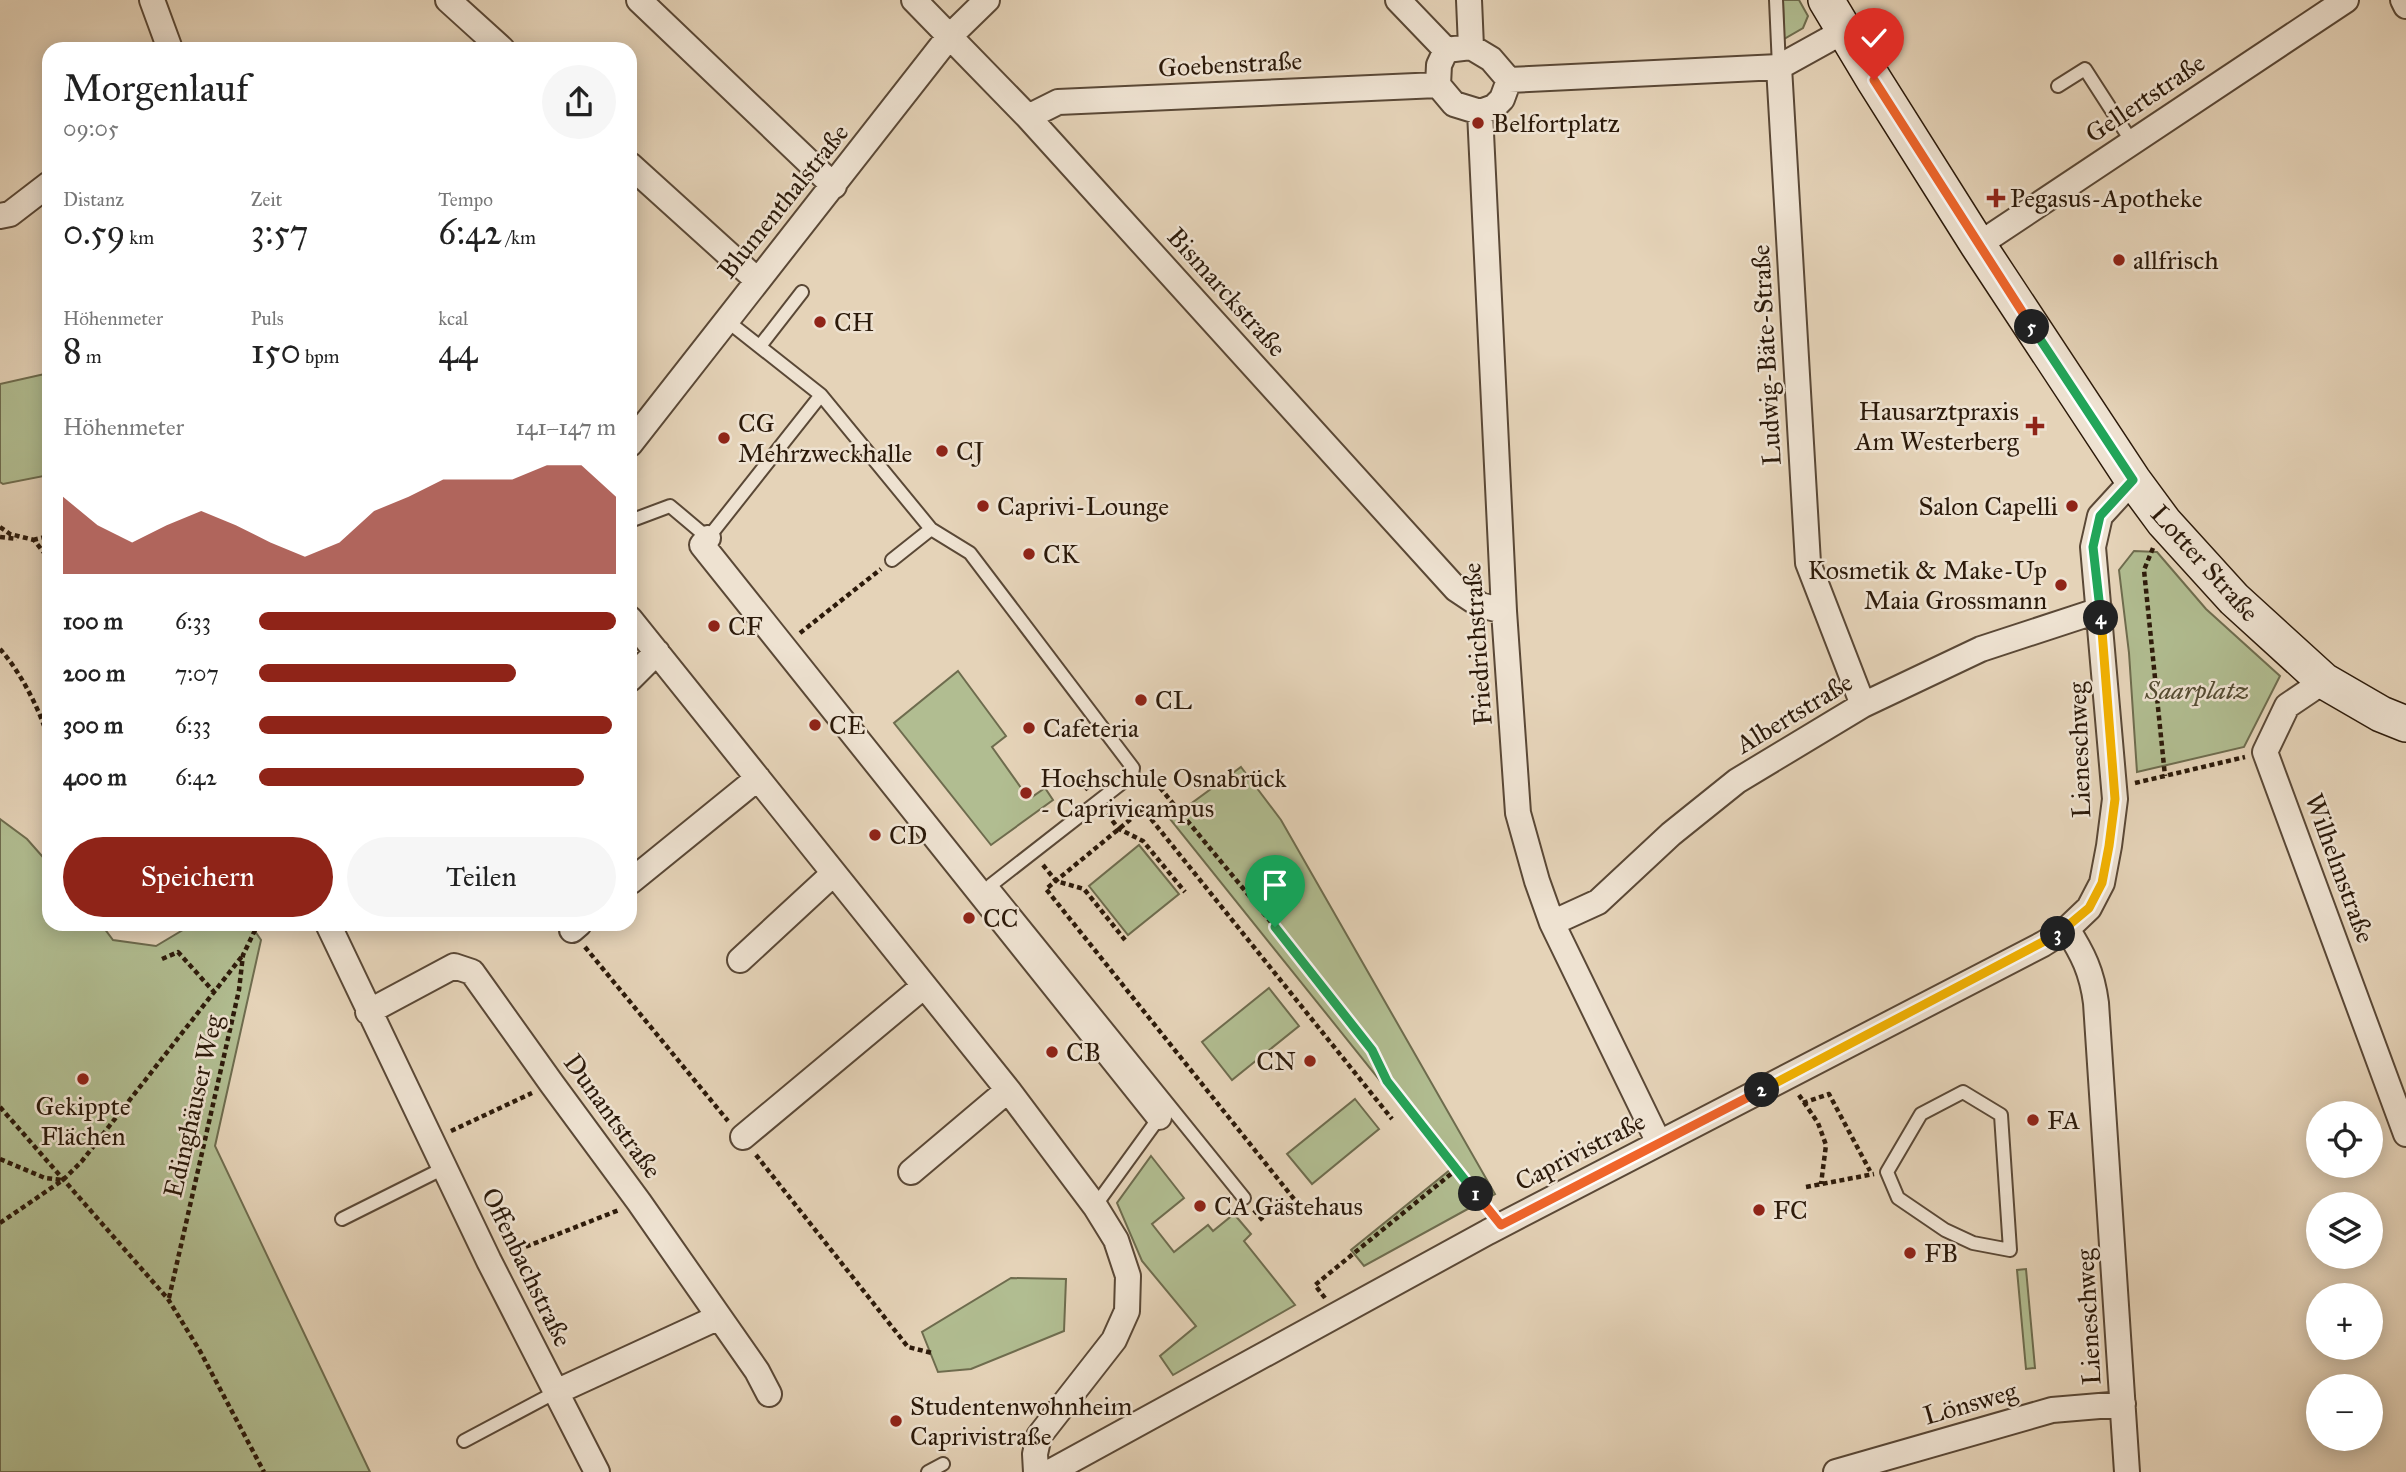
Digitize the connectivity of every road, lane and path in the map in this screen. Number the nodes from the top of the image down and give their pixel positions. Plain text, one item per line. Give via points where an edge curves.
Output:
1 (152, 0) edge
2 (448, 0) edge
3 (639, 0) edge
4 (914, 0) edge
5 (987, 0) edge
6 (1398, 0) edge
7 (1469, 0) edge
8 (1776, 0) edge
9 (1826, 0) edge
10 (2346, 0) edge
11 (2403, 0) edge
12 (2406, 6) edge
13 (1844, 31) junction
14 (948, 38) junction
15 (167, 42) edge
16 (494, 42) edge
17 (1471, 47) junction
18 (1446, 50) junction
19 (1779, 67) junction
20 (1509, 80) junction
21 (1438, 85) junction
22 (2058, 86) dead end
23 (1479, 112) junction
24 (1028, 117) junction
25 (2132, 142) junction
26 (637, 171) edge
27 (834, 186) junction
28 (42, 189) edge
29 (0, 216) edge
30 (1978, 246) junction
31 (757, 280) junction
32 (802, 292) dead end
33 (726, 320) junction
34 (760, 346) junction
35 (821, 395) junction
36 (637, 435) edge
37 (2133, 480) junction
38 (637, 518) edge
39 (2164, 522) junction
40 (0, 527) edge
41 (931, 529) junction
42 (0, 537) edge
43 (42, 538) edge
44 (708, 538) junction
45 (34, 540) junction
46 (42, 550) edge
47 (892, 560) joint
48 (2100, 610) junction
49 (1504, 611) junction
50 (637, 628) edge
51 (783, 647) junction
52 (0, 649) edge
53 (657, 652) junction
54 (637, 672) edge
55 (2324, 681) junction
56 (1863, 705) junction
57 (42, 719) edge
58 (2406, 724) edge
59 (2265, 752) junction
60 (2165, 776) junction
61 (758, 778) junction
62 (1152, 778) dead end
63 (2134, 783) dead end
64 (1143, 841) dead end
65 (1032, 852) junction
66 (833, 874) junction
67 (637, 876) edge
68 (1056, 881) junction
69 (1185, 892) dead end
70 (1552, 923) junction
71 (2067, 929) junction
72 (255, 931) edge
73 (331, 931) edge
74 (578, 931) edge
75 (1125, 940) dead end
76 (243, 955) junction
77 (162, 959) dead end
78 (740, 960) dead end
79 (925, 986) junction
80 (214, 992) junction
81 (368, 1012) junction
82 (1789, 1076) junction
83 (552, 1084) junction
84 (1008, 1090) junction
85 (1803, 1103) junction
86 (0, 1107) edge
87 (1164, 1111) junction
88 (720, 1113) dead end
89 (1392, 1119) dead end
90 (2406, 1134) edge
91 (743, 1137) joint
92 (432, 1140) junction
93 (1659, 1143) junction
94 (0, 1158) edge
95 (444, 1168) junction
96 (1457, 1169) junction
97 (911, 1172) dead end
98 (1872, 1175) dead end
99 (1861, 1177) dead end
100 (63, 1180) junction
101 (1821, 1184) junction
102 (1806, 1187) dead end
103 (1244, 1198) dead end
104 (1294, 1199) dead end
105 (639, 1202) junction
106 (1095, 1206) junction
107 (342, 1219) dead end
108 (0, 1223) edge
109 (1501, 1225) junction
110 (2010, 1250) joint
111 (489, 1261) junction
112 (1315, 1285) dead end
113 (168, 1299) junction
114 (719, 1317) junction
115 (932, 1353) dead end
116 (556, 1392) junction
117 (769, 1394) dead end
118 (2123, 1404) junction
119 (464, 1441) dead end
120 (943, 1464) dead end
121 (264, 1472) edge
122 (597, 1472) edge
123 (928, 1472) edge
124 (1036, 1472) edge
125 (1049, 1472) edge
126 (1836, 1472) edge
127 (2127, 1472) edge

1 - 15 street
2 - 16 street
3 - 27 street
4 - 14 street, Bismarckstraße
5 - 14 street, Blumenthalstraße
6 - 18 street
7 - 17 street
8 - 19 lane
9 - 13 street, Lotter Straße
10 - 25 street, Gellertstraße
11 - 12 street
13 - 19 street
13 - 30 street, Lotter Straße
14 - 24 street, Bismarckstraße
14 - 27 street, Blumenthalstraße
17 - 18 street
17 - 20 street via 1491,59
18 - 21 street
19 - 20 street
19 - 56 street, Ludwig-Bäte-Straße via 1808,563
20 - 23 street via 1502,99
21 - 23 street via 1454,104
21 - 24 street, Goebenstraße via 1058,102
22 - 25 lane via 2085,69
23 - 49 street, Friedrichstraße
24 - 49 street, Bismarckstraße via 1456,589 1480,605
25 - 30 street, Gellertstraße
26 - 31 street
27 - 31 street, Blumenthalstraße
28 - 29 street via 10,214
30 - 37 street, Lotter Straße
31 - 33 street, Blumenthalstraße
32 - 34 lane
33 - 34 lane
33 - 36 street, Blumenthalstraße
34 - 35 lane
35 - 41 lane
35 - 44 lane
37 - 39 street, Lotter Straße
37 - 48 street, Lieneschweg via 2100,516 2093,547
38 - 44 lane via 670,506
39 - 55 street, Lotter Straße via 2234,599
39 - 60 path via 2144,570
40 - 45 path
41 - 47 lane
41 - 65 lane via 970,553 1133,768 1132,775
42 - 45 path
43 - 45 path
44 - 51 street via 702,545
45 - 46 path
47 - 51 path
48 - 56 street, Albertstraße via 1981,649
48 - 71 street, Lieneschweg via 2115,799 2102,883 2089,908
49 - 70 street, Friedrichstraße via 1518,813
50 - 53 street
51 - 87 street
52 - 57 path
53 - 54 street
53 - 61 street
55 - 58 street, Lotter Straße
55 - 59 street via 2287,706
56 - 70 street, Albertstraße via 1737,781 1598,902
59 - 60 path
59 - 90 street, Wilhelmstraße
60 - 63 path
61 - 66 street
61 - 67 street
62 - 96 path via 1372,1050 1387,1081
64 - 69 path
65 - 68 path
65 - 87 lane via 991,885
66 - 78 street
66 - 79 street
68 - 75 path via 1084,889
68 - 89 path via 1143,809
68 - 104 path via 1046,889
70 - 93 street, Friedrichstraße
71 - 82 street, Caprivistraße
71 - 118 street, Lieneschweg via 2083,954 2096,1003
72 - 76 path, Edinghäuser Weg
73 - 81 street, Offenbachstraße
74 - 88 path
76 - 80 path
76 - 113 path, Edinghäuser Weg via 240,990
77 - 80 path via 178,952
79 - 84 street
79 - 91 street
80 - 100 path
81 - 83 street, Dunantstraße via 454,966 472,972
81 - 92 street, Offenbachstraße
82 - 85 path
82 - 93 street, Caprivistraße
83 - 92 path
83 - 105 street, Dunantstraße
84 - 97 street
84 - 106 street
85 - 98 path via 1829,1094
85 - 101 path via 1818,1123 1826,1146
86 - 100 path
87 - 103 lane
87 - 106 lane
91 - 115 path via 908,1347
92 - 95 street, Offenbachstraße
93 - 109 street, Caprivistraße
94 - 100 path via 45,1178
95 - 107 lane
95 - 111 street, Offenbachstraße
96 - 109 path
96 - 112 path
99 - 101 path
100 - 108 path
100 - 113 path
101 - 102 path
105 - 111 path
105 - 114 street, Dunantstraße
106 - 124 street via 1116,1240 1128,1276 1126,1311 1114,1340 1039,1436
109 - 125 street, Caprivistraße
110 - 110 lane via 2001,1115 1963,1092 1921,1114 1887,1172 1898,1198 1945,1230 1973,1243
111 - 116 street, Offenbachstraße
113 - 121 path
114 - 116 street
114 - 117 street, Dunantstraße
116 - 119 lane
116 - 122 street, Offenbachstraße
118 - 126 street, Lönsweg via 2052,1410
118 - 127 street, Lieneschweg
120 - 123 lane

